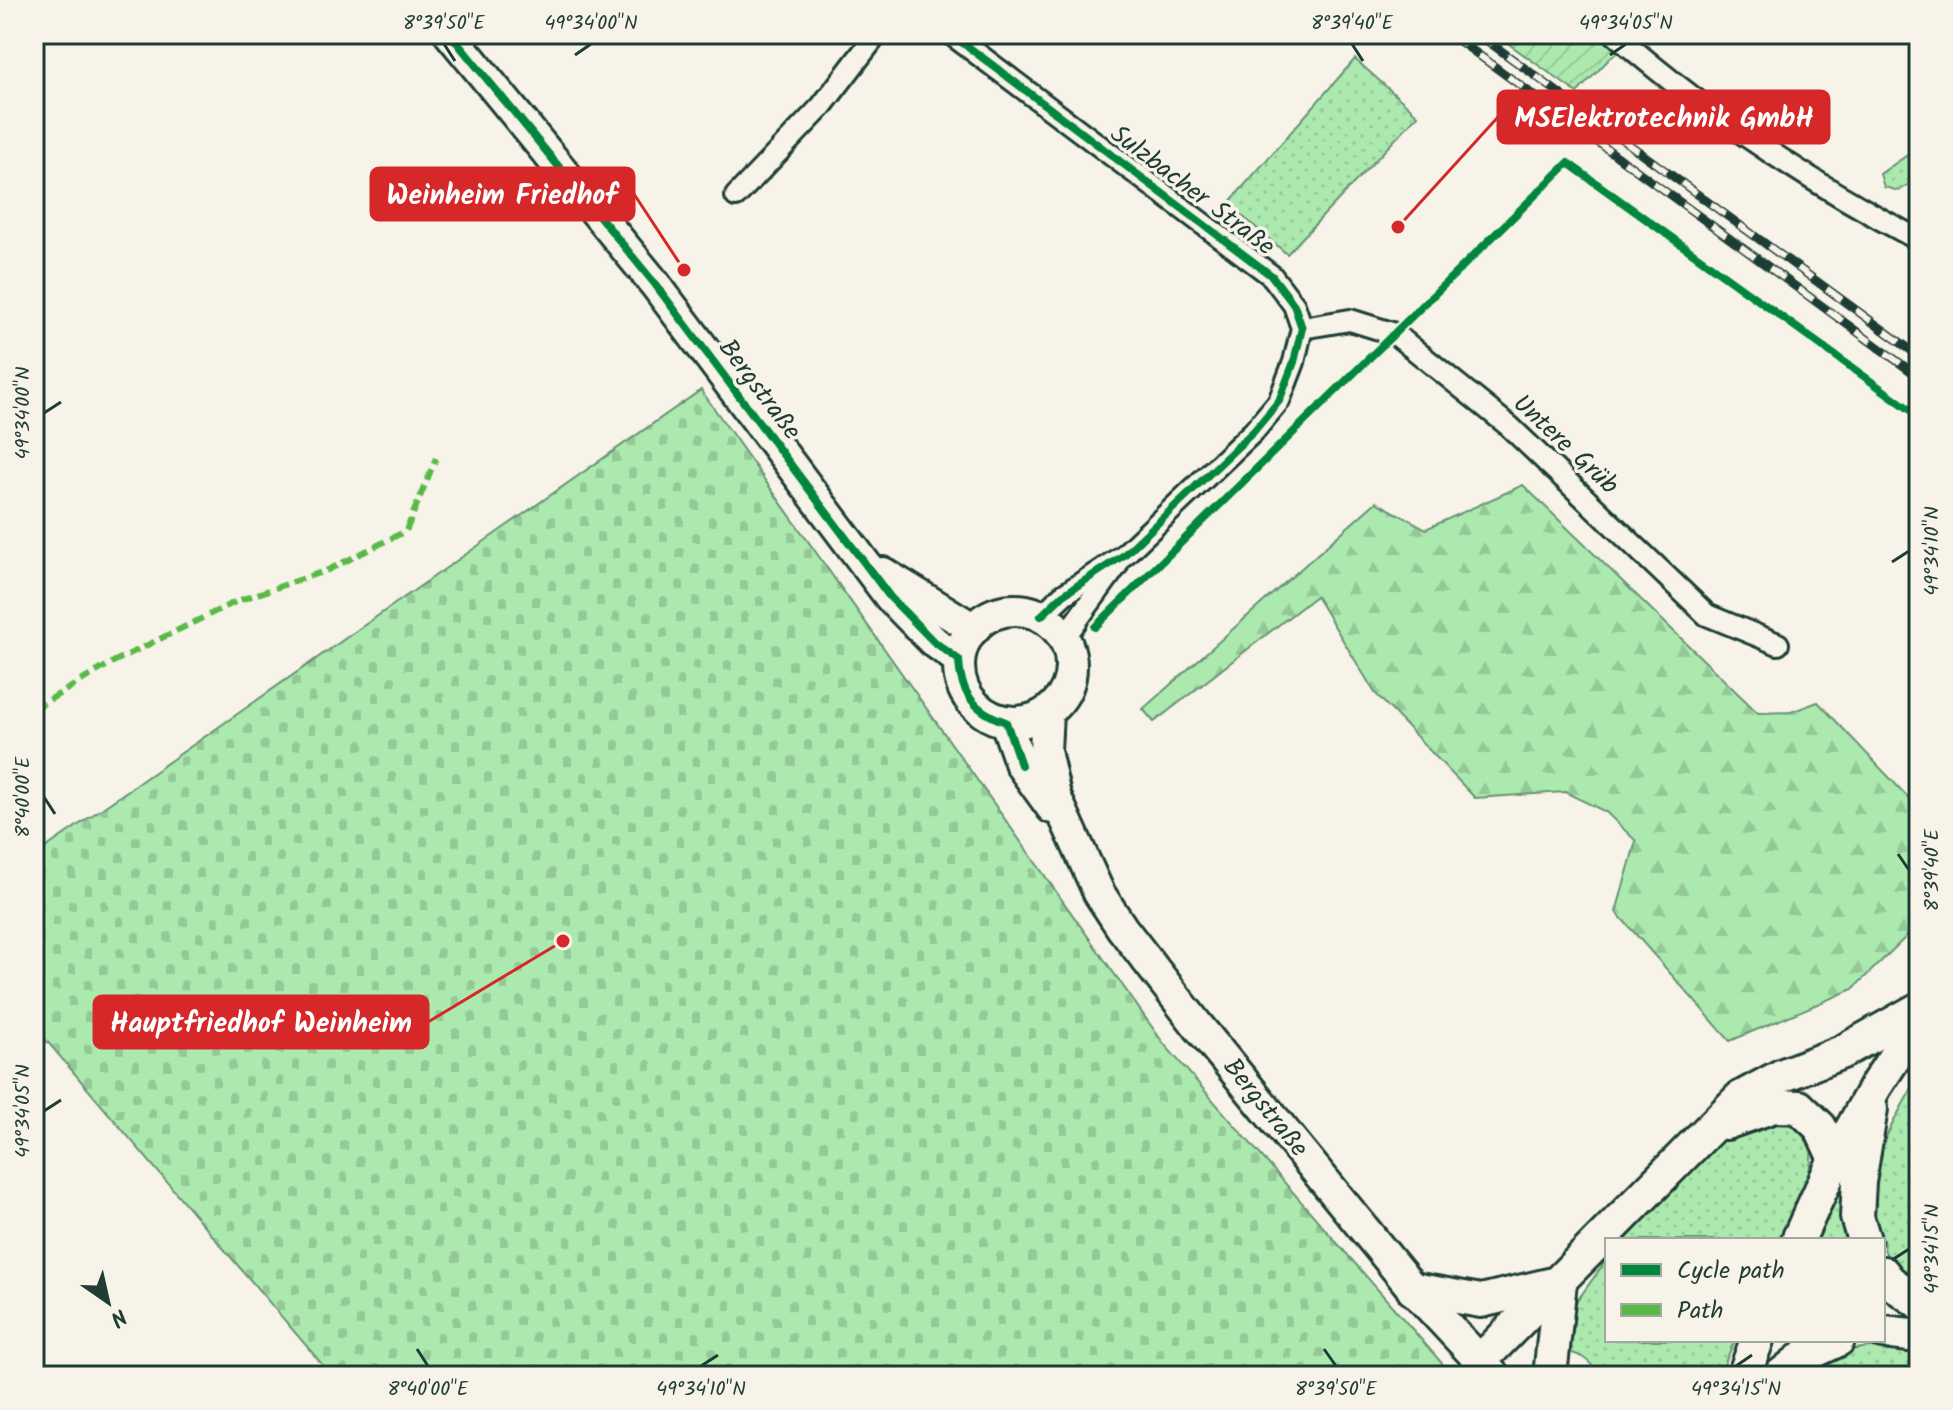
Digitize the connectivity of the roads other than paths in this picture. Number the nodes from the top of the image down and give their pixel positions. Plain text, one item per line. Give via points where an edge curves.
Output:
1 (450, 34) edge
2 (877, 34) edge
3 (951, 34) edge
4 (1615, 34) edge
5 (736, 196) dead end
6 (1919, 240) edge
7 (1302, 328) junction
8 (855, 553) junction
9 (1124, 555) junction
10 (1041, 616) junction
11 (974, 629) junction
12 (1064, 638) junction
13 (1778, 644) dead end
14 (959, 660) junction
15 (1047, 712) junction
16 (1006, 722) junction
17 (1074, 839) junction
18 (1919, 1009) edge
19 (1919, 1020) edge
20 (1875, 1087) junction
21 (1712, 1129) junction
22 (1835, 1159) junction
23 (1799, 1238) edge
24 (1863, 1238) edge
25 (1885, 1276) edge
26 (1560, 1282) junction
27 (1413, 1289) junction
28 (1919, 1302) edge
29 (1885, 1332) edge
30 (1919, 1336) edge
31 (1756, 1342) edge
32 (1834, 1342) edge
33 (1487, 1369) edge
34 (1550, 1376) edge
35 (1744, 1376) edge
36 (1780, 1376) edge

1 - 8 main road, Bergstraße via 655,284
2 - 5 street via 821,107
3 - 7 street, Sulzbacher Straße via 1272,276 1294,305
4 - 6 street via 1690,97 1757,143
7 - 9 street via 1279,401
7 - 13 street, Untere Grüb via 1350,320 1395,334 1509,426 1707,615
8 - 11 main road, Bergstraße
8 - 14 main road, Bergstraße via 912,620
9 - 10 street
9 - 12 street
10 - 11 main road via 1010,610 993,614
10 - 12 main road
11 - 14 main road
12 - 15 main road via 1070,677
14 - 16 main road via 965,693 989,716
15 - 16 main road via 1029,721
15 - 17 main road, Bergstraße via 1046,758
16 - 17 main road, Bergstraße via 1021,765
17 - 27 main road, Bergstraße via 1122,928
18 - 21 main road via 1851,1048 1749,1093
19 - 20 main road
20 - 22 main road
20 - 24 main road via 1859,1182 1857,1217
21 - 22 main road via 1774,1106 1799,1107 1820,1127
21 - 26 main road
22 - 23 main road
25 - 28 main road
26 - 27 main road via 1481,1301
26 - 33 main road
26 - 34 main road
27 - 33 main road, Bergstraße
29 - 30 main road
31 - 35 main road
32 - 36 main road

